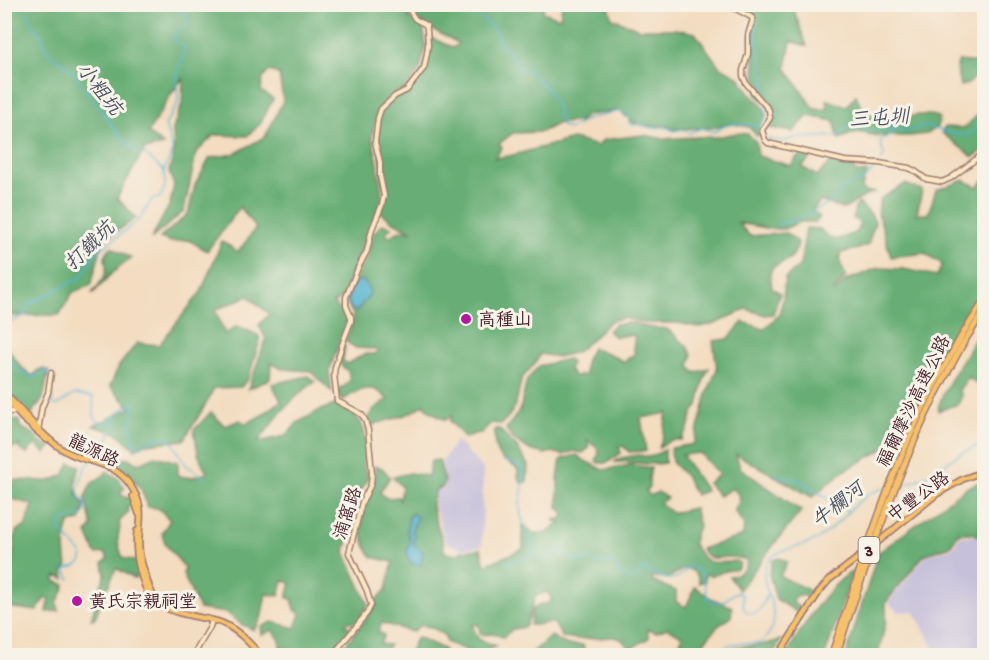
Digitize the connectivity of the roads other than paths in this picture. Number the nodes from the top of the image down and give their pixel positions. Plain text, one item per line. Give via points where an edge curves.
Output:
1 (415, 4) edge
2 (426, 4) edge
3 (733, 4) edge
4 (984, 153) edge
5 (984, 301) edge
6 (984, 311) edge
7 (51, 375) dead end
8 (934, 391) junction
9 (4, 392) edge
10 (4, 397) edge
11 (18, 410) junction
12 (4, 414) edge
13 (38, 429) junction
14 (984, 472) edge
15 (852, 601) junction
16 (212, 622) junction
17 (194, 656) edge
18 (259, 656) edge
19 (332, 656) edge
20 (780, 656) edge
21 (831, 656) edge
22 (836, 656) edge

1 - 2 street
1 - 19 street, 湳窩路 via 411,14 427,29 427,53 423,68 407,90 395,96 379,114 375,142 383,202 345,301 351,321 334,374 338,401 362,415 368,430 372,478 349,553 371,604
3 - 4 street via 753,20 743,76 769,110 770,118 762,130 768,143 845,161 909,168 926,179 942,182
5 - 8 highway, 福爾摩沙高速公路 / 3
6 - 8 highway, 福爾摩沙高速公路 / 3
7 - 13 street
8 - 15 highway, 福爾摩沙高速公路 / 3, bridge
9 - 11 main road
10 - 11 main road
11 - 12 street
11 - 13 main road
13 - 16 main road via 75,456 108,465 131,485 142,514 139,551 154,597 172,610
14 - 20 main road, 中豐公路 / 3 via 937,494 829,580
15 - 21 highway, 福爾摩沙高速公路 / 3
15 - 22 highway, 福爾摩沙高速公路 / 3
16 - 17 street
16 - 18 main road via 239,633

